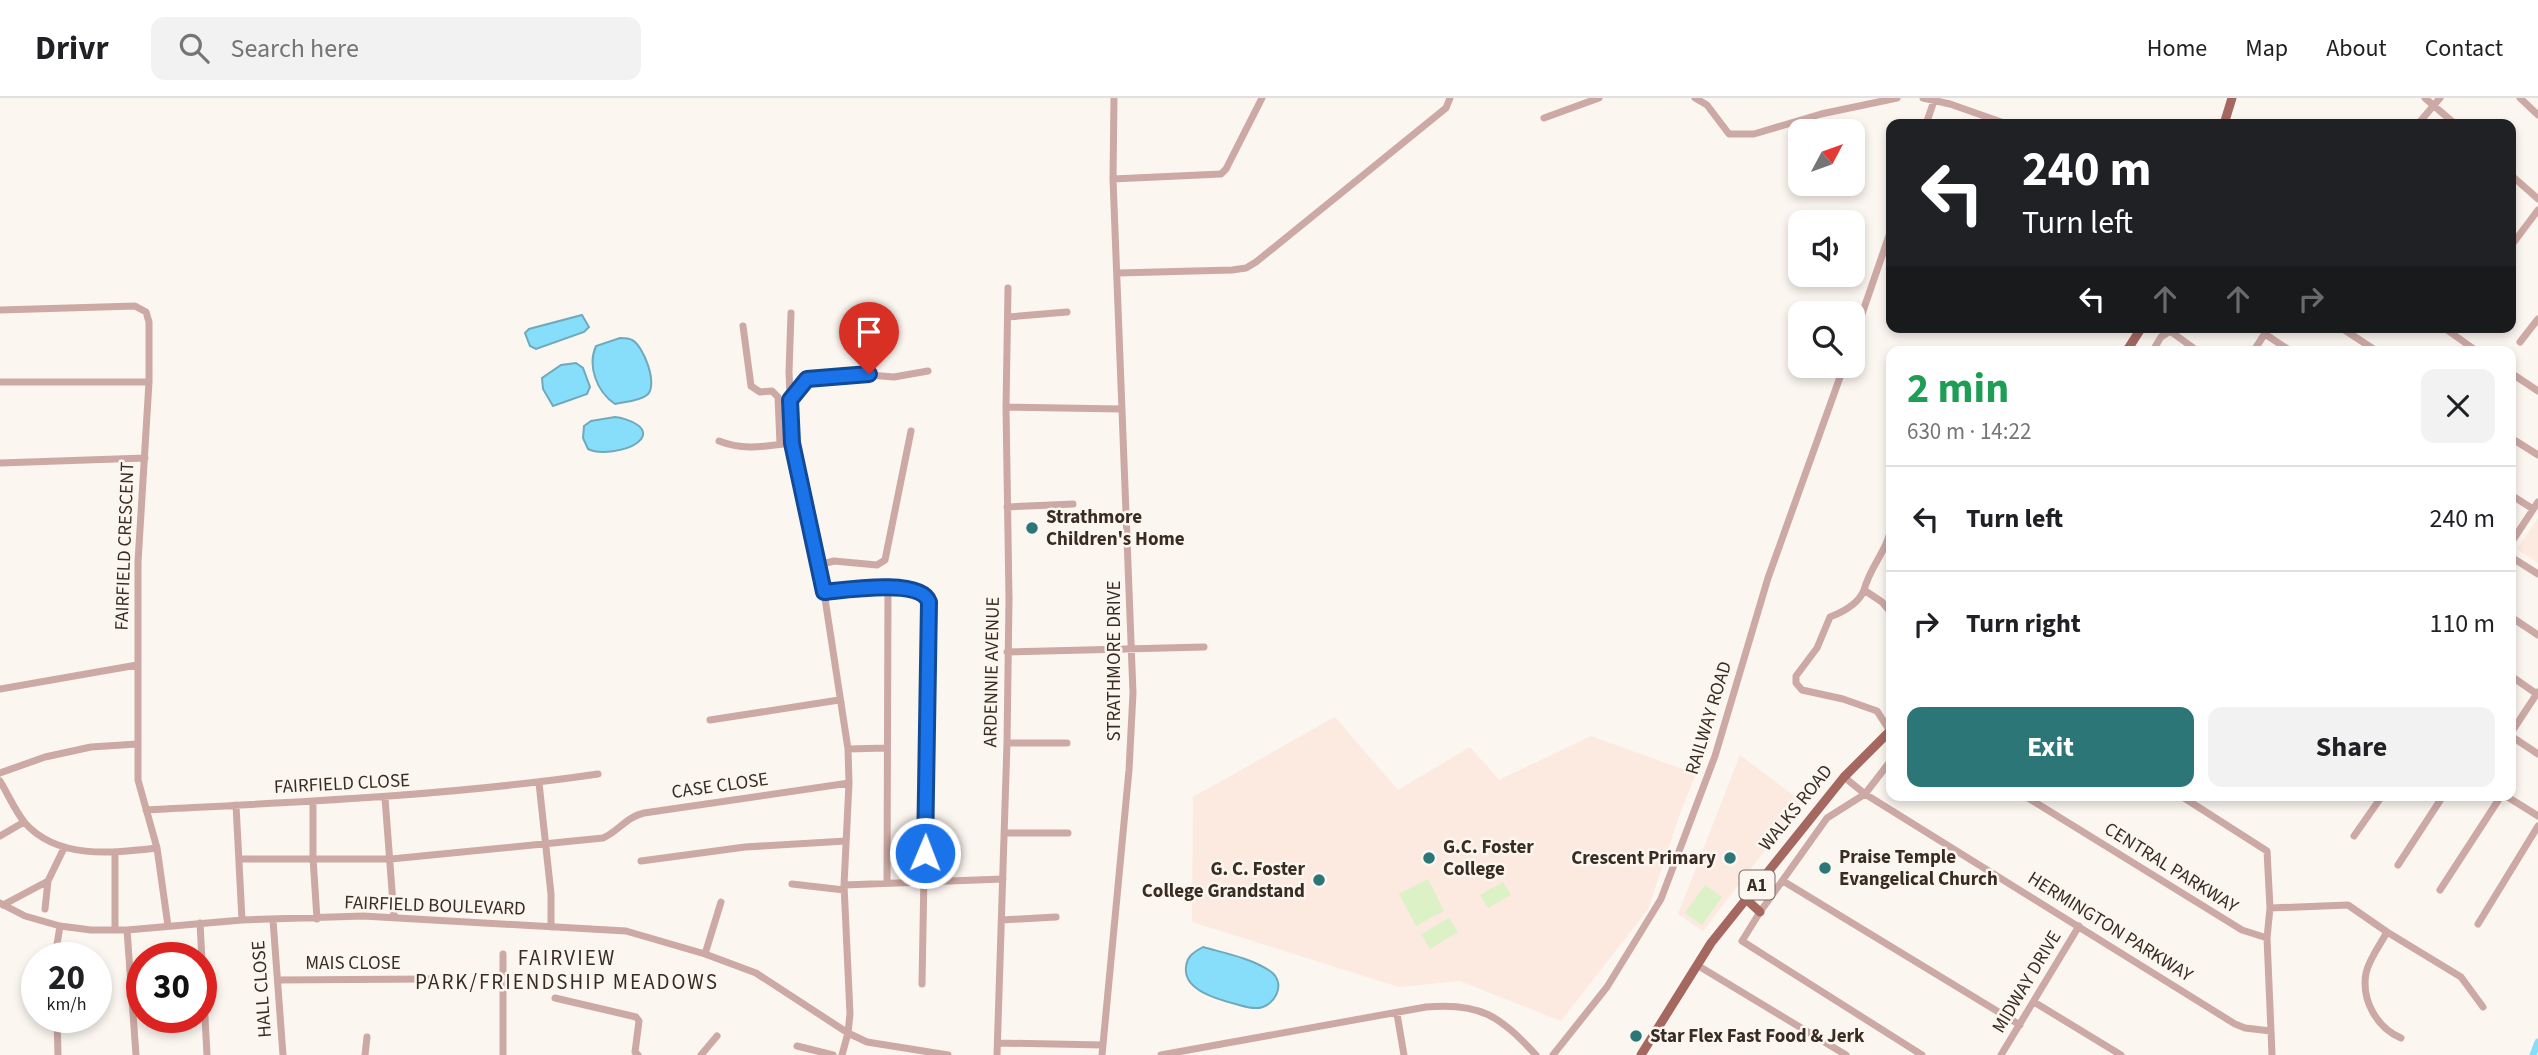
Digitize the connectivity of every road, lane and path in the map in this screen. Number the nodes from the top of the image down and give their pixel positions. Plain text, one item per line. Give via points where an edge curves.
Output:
1 (1114, 98) edge
2 (1262, 98) edge
3 (1450, 98) edge
4 (1599, 98) edge
5 (1695, 98) edge
6 (1898, 98) edge
7 (1923, 98) edge
8 (2232, 98) edge
9 (2425, 98) edge
10 (2440, 98) edge
11 (2520, 98) edge
12 (1934, 99) edge
13 (1707, 102) edge
14 (2434, 106) junction
15 (2538, 115) edge
16 (1544, 118) dead end
17 (1928, 119) edge
18 (1992, 119) edge
19 (2226, 119) edge
20 (2422, 119) edge
21 (2449, 119) edge
22 (1113, 179) junction
23 (2516, 179) edge
24 (2538, 199) edge
25 (2538, 210) edge
26 (2516, 239) edge
27 (1886, 244) edge
28 (1118, 273) junction
29 (1008, 288) dead end
30 (1865, 305) edge
31 (0, 310) edge
32 (1067, 312) dead end
33 (791, 313) dead end
34 (1007, 317) junction
35 (2538, 319) edge
36 (743, 326) dead end
37 (2173, 333) edge
38 (2269, 333) edge
39 (2349, 333) edge
40 (2450, 333) edge
41 (2520, 342) dead end
42 (2191, 346) edge
43 (2285, 346) edge
44 (2369, 346) edge
45 (2467, 346) edge
46 (928, 370) dead end
47 (2516, 376) edge
48 (1840, 378) edge
49 (0, 382) edge
50 (149, 382) junction
51 (2538, 390) edge
52 (790, 400) junction
53 (1006, 407) junction
54 (1121, 409) junction
55 (911, 431) dead end
56 (719, 441) dead end
57 (2516, 441) edge
58 (792, 443) junction
59 (780, 444) junction
60 (2538, 455) edge
61 (145, 458) junction
62 (0, 463) edge
63 (2516, 497) edge
64 (1073, 503) dead end
65 (2536, 505) edge
66 (1007, 507) junction
67 (2516, 535) edge
68 (1886, 547) edge
69 (2516, 560) edge
70 (818, 565) junction
71 (2538, 574) edge
72 (888, 587) junction
73 (1864, 590) junction
74 (824, 592) junction
75 (1886, 607) edge
76 (2516, 620) edge
77 (2538, 635) edge
78 (1203, 647) dead end
79 (1132, 650) junction
80 (1007, 652) junction
81 (136, 665) junction
82 (2516, 679) edge
83 (0, 689) edge
84 (2538, 693) edge
85 (841, 702) junction
86 (710, 720) dead end
87 (1886, 723) edge
88 (2516, 726) edge
89 (1886, 735) edge
90 (2516, 738) edge
91 (1007, 743) junction
92 (1067, 743) dead end
93 (137, 744) junction
94 (887, 748) junction
95 (848, 749) junction
96 (2538, 754) edge
97 (1886, 767) edge
98 (0, 773) edge
99 (598, 774) dead end
100 (1844, 776) junction
101 (0, 781) edge
102 (539, 783) junction
103 (849, 783) junction
104 (1865, 794) junction
105 (385, 798) junction
106 (2033, 801) edge
107 (2189, 801) edge
108 (2378, 801) edge
109 (2440, 801) edge
110 (2501, 801) edge
111 (2512, 801) edge
112 (313, 802) junction
113 (236, 805) junction
114 (146, 810) junction
115 (2538, 816) edge
116 (24, 822) junction
117 (2538, 826) edge
118 (1005, 833) junction
119 (1068, 833) dead end
120 (0, 836) edge
121 (2354, 836) dead end
122 (846, 841) junction
123 (544, 844) junction
124 (64, 848) junction
125 (157, 848) junction
126 (115, 853) junction
127 (240, 859) junction
128 (313, 859) junction
129 (391, 859) junction
130 (641, 861) dead end
131 (2398, 865) dead end
132 (1003, 879) junction
133 (48, 881) junction
134 (924, 881) junction
135 (1783, 881) junction
136 (887, 882) junction
137 (792, 884) dead end
138 (844, 887) junction
139 (2440, 890) dead end
140 (1746, 900) junction
141 (721, 902) dead end
142 (2, 904) edge
143 (2270, 908) junction
144 (46, 909) dead end
145 (1760, 912) junction
146 (394, 917) junction
147 (1056, 917) dead end
148 (317, 919) junction
149 (242, 920) junction
150 (273, 920) junction
151 (1002, 920) junction
152 (200, 923) junction
153 (2478, 924) dead end
154 (60, 926) junction
155 (168, 926) junction
156 (2079, 926) junction
157 (551, 927) junction
158 (115, 930) junction
159 (127, 930) junction
160 (2387, 932) junction
161 (2267, 938) junction
162 (57, 942) edge
163 (502, 954) dead end
164 (705, 954) junction
165 (1697, 965) junction
166 (278, 979) junction
167 (429, 979) dead end
168 (922, 984) dead end
169 (555, 998) dead end
170 (2034, 1002) junction
171 (2483, 1007) dead end
172 (1396, 1014) junction
173 (2020, 1025) junction
174 (2270, 1031) junction
175 (57, 1033) edge
176 (848, 1033) junction
177 (718, 1036) dead end
178 (367, 1037) dead end
179 (2401, 1038) dead end
180 (998, 1043) junction
181 (1102, 1045) junction
182 (797, 1046) dead end
183 (893, 1051) edge
184 (58, 1055) edge
185 (135, 1055) edge
186 (207, 1055) edge
187 (283, 1055) edge
188 (365, 1055) edge
189 (503, 1055) edge
190 (638, 1055) edge
191 (701, 1055) edge
192 (833, 1055) edge
193 (842, 1055) edge
194 (948, 1055) edge
195 (997, 1055) edge
196 (1102, 1055) edge
197 (1161, 1055) edge
198 (1404, 1055) edge
199 (1536, 1055) edge
200 (1553, 1055) edge
201 (1641, 1055) edge
202 (1846, 1055) edge
203 (1922, 1055) edge
204 (2001, 1055) edge
205 (2121, 1055) edge
206 (2272, 1055) edge

1 - 22 street, STRATHMORE DRIVE
2 - 22 street via 1221,174
3 - 28 street via 1446,107 1246,268
4 - 16 street
5 - 13 street
6 - 13 street via 1754,134 1729,134
7 - 12 street
8 - 19 main road
9 - 14 street
10 - 14 street
11 - 15 street
12 - 17 street
12 - 18 street
14 - 20 street
14 - 21 street
22 - 28 street, STRATHMORE DRIVE
23 - 24 street
25 - 26 street
27 - 30 street
28 - 54 street, STRATHMORE DRIVE
29 - 34 street, ARDENNIE AVENUE
31 - 50 street, FAIRFIELD CRESCENT via 135,306 146,312 149,322
32 - 34 street
33 - 52 street
34 - 53 street, ARDENNIE AVENUE
35 - 41 street
36 - 59 street via 751,386 778,397
37 - 42 street
38 - 43 street
39 - 44 street
40 - 45 street
46 - 52 street via 894,377 813,378 802,382
47 - 51 street
48 - 200 street, RAILWAY ROAD via 1768,578 1715,757 1661,900 1607,987
49 - 50 street
50 - 61 street, FAIRFIELD CRESCENT
52 - 58 street
53 - 54 street
53 - 66 street, ARDENNIE AVENUE
54 - 79 street, STRATHMORE DRIVE
55 - 70 street via 885,560 877,565 834,561
56 - 59 street via 749,449
57 - 60 street
58 - 59 street
58 - 70 street
61 - 62 street
61 - 81 street, FAIRFIELD CRESCENT
63 - 65 street
64 - 66 street
65 - 67 street
66 - 80 street, ARDENNIE AVENUE
68 - 73 street
69 - 71 street
70 - 74 street
72 - 74 street
72 - 94 street
72 - 134 street via 920,591 929,602
73 - 75 street
73 - 87 street via 1861,598 1830,617 1796,683 1802,691 1877,711
74 - 85 street
76 - 77 street
78 - 79 street
79 - 80 street
79 - 181 street, STRATHMORE DRIVE via 1129,770
80 - 91 street, ARDENNIE AVENUE
81 - 83 street
81 - 93 street, FAIRFIELD CRESCENT
82 - 84 street
84 - 88 street
85 - 86 street
85 - 95 street
89 - 100 main road, WALKS ROAD / A1
90 - 96 street
91 - 92 street
91 - 118 street, ARDENNIE AVENUE
93 - 98 street via 91,747
93 - 114 street, FAIRFIELD CRESCENT via 138,780
94 - 95 street
94 - 136 street
95 - 103 street
97 - 104 street
99 - 102 street, FAIRFIELD CLOSE
100 - 104 street, HERMINGTON PARKWAY
100 - 140 main road, WALKS ROAD / A1
101 - 116 street
102 - 105 street, FAIRFIELD CLOSE
102 - 123 street
103 - 122 street
103 - 123 street, CASE CLOSE via 644,813 603,838
104 - 135 street via 1827,818
104 - 156 street, HERMINGTON PARKWAY
105 - 112 street, FAIRFIELD CLOSE
105 - 129 street
106 - 161 street, CENTRAL PARKWAY via 2242,930
107 - 143 street via 2267,851
108 - 121 street
109 - 131 street
110 - 139 street
111 - 115 street
112 - 113 street, FAIRFIELD CLOSE
112 - 128 street
113 - 114 street, FAIRFIELD CLOSE
113 - 127 street
114 - 125 street, FAIRFIELD CRESCENT
116 - 120 street
116 - 124 street
117 - 153 street
118 - 119 street
118 - 132 street, ARDENNIE AVENUE
122 - 130 street via 745,847
122 - 138 street
123 - 129 street
123 - 157 street
124 - 126 street
124 - 133 street
125 - 126 street
125 - 155 street, FAIRFIELD CRESCENT
126 - 158 street
127 - 128 street
127 - 149 street
128 - 129 street
128 - 148 street
129 - 146 street
132 - 134 street
132 - 151 street, ARDENNIE AVENUE
133 - 142 street
133 - 144 street
134 - 136 street
134 - 168 street
135 - 145 street
135 - 173 street
136 - 138 street
137 - 138 street
138 - 176 street
140 - 145 main road
140 - 165 main road, WALKS ROAD / A1
141 - 164 street
142 - 154 street, FAIRFIELD BOULEVARD
143 - 160 street via 2348,905
143 - 161 street
145 - 203 street via 1742,942
146 - 148 street, FAIRFIELD BOULEVARD
146 - 157 street, FAIRFIELD BOULEVARD
147 - 151 street
148 - 150 street, FAIRFIELD BOULEVARD
149 - 150 street, FAIRFIELD BOULEVARD
149 - 152 street, FAIRFIELD BOULEVARD
150 - 166 street, HALL CLOSE
151 - 180 street, ARDENNIE AVENUE
152 - 155 street, FAIRFIELD BOULEVARD
152 - 186 street
154 - 158 street, FAIRFIELD BOULEVARD
154 - 162 street
155 - 159 street, FAIRFIELD BOULEVARD
156 - 170 street, MIDWAY DRIVE
156 - 174 street, HERMINGTON PARKWAY via 2235,1024
157 - 164 street, FAIRFIELD BOULEVARD via 626,931
158 - 159 street, FAIRFIELD BOULEVARD
159 - 185 street
160 - 171 street via 2460,977
160 - 179 street via 2366,974 2367,994 2379,1023
161 - 174 street
163 - 189 street
164 - 176 street, FAIRFIELD BOULEVARD via 756,973
165 - 201 main road, WALKS ROAD / A1
165 - 202 street
166 - 167 street, MAIS CLOSE
166 - 187 street, HALL CLOSE
169 - 190 street via 636,1017
170 - 173 street, MIDWAY DRIVE
170 - 205 street
172 - 197 street
172 - 198 street
172 - 199 street via 1450,1004 1473,1007 1503,1024
173 - 204 street, MIDWAY DRIVE
174 - 206 street
175 - 184 street
176 - 183 street, FAIRFIELD BOULEVARD
176 - 193 street
177 - 191 street
178 - 188 street
180 - 181 street
180 - 195 street, ARDENNIE AVENUE
181 - 196 street, STRATHMORE DRIVE
182 - 192 street
183 - 194 street, FAIRFIELD BOULEVARD

